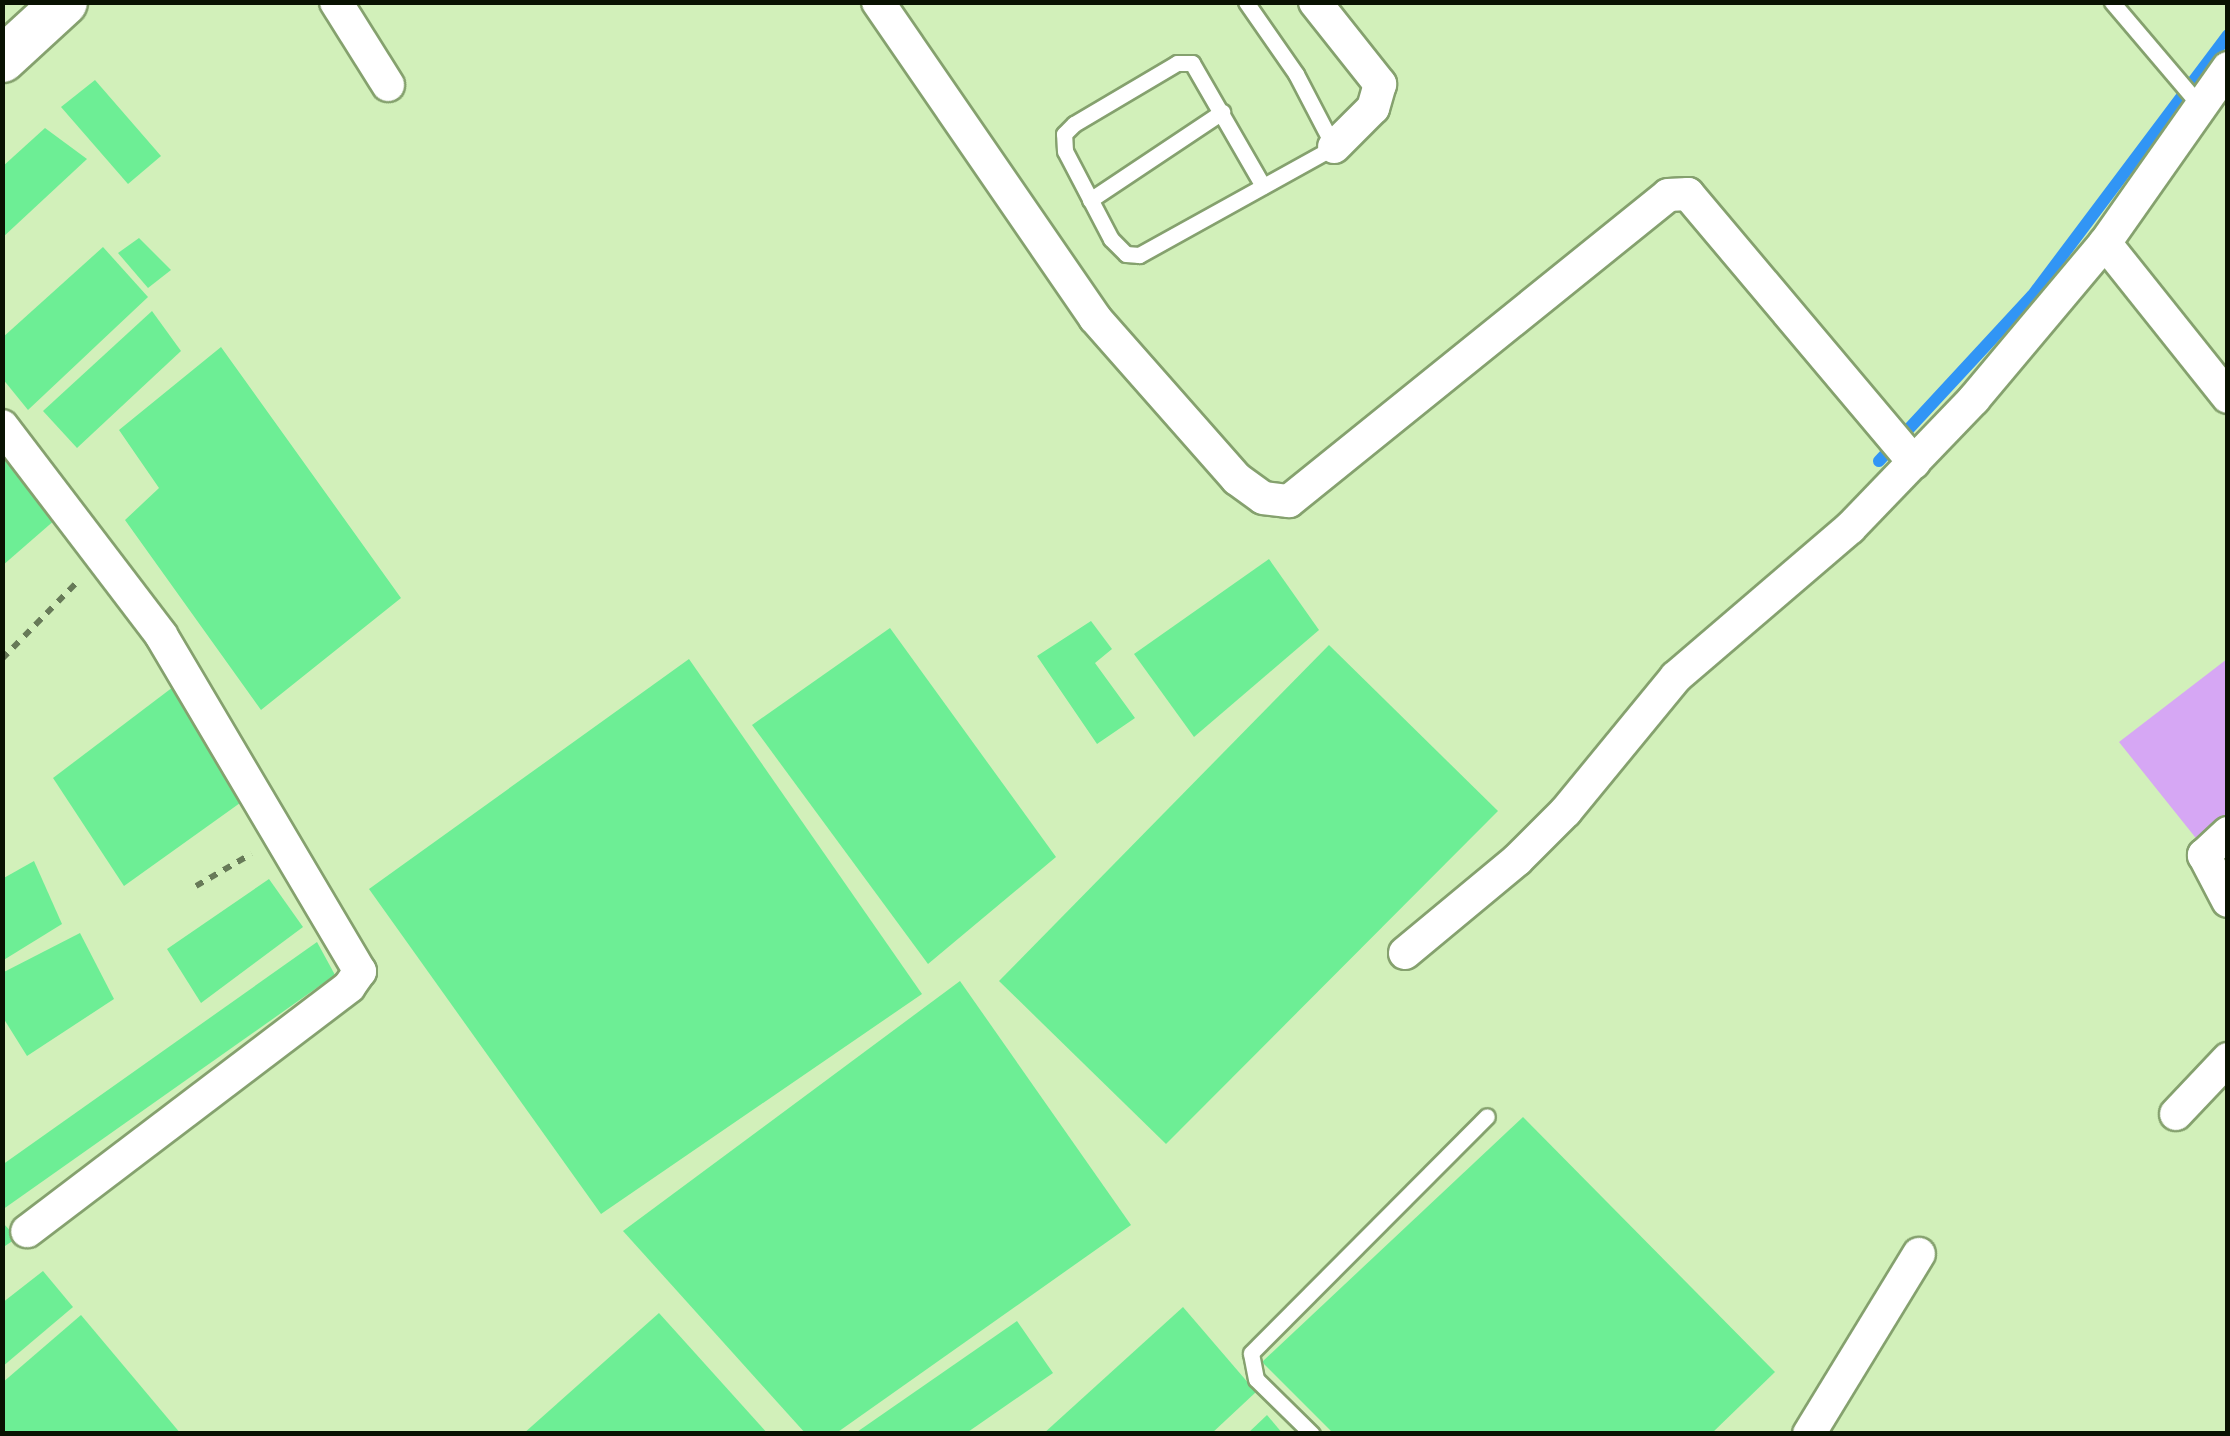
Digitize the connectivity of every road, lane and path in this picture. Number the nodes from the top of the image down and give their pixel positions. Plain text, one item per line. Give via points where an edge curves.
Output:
1 (64, 2) edge
2 (336, 2) edge
3 (878, 2) edge
4 (1246, 2) edge
5 (1315, 2) edge
6 (2112, 2) edge
7 (2, 58) edge
8 (2228, 68) edge
9 (388, 85) dead end
10 (2196, 101) junction
11 (1222, 112) junction
12 (1334, 147) junction
13 (1262, 186) junction
14 (1090, 200) junction
15 (2105, 243) junction
16 (2228, 396) edge
17 (2, 426) edge
18 (1904, 451) junction
19 (103, 555) junction
20 (2, 660) edge
21 (2228, 834) edge
22 (283, 835) junction
23 (196, 886) dead end
24 (2228, 901) edge
25 (1405, 953) dead end
26 (2228, 1059) edge
27 (2176, 1114) dead end
28 (1487, 1116) dead end
29 (27, 1232) dead end
30 (1919, 1254) dead end
31 (1312, 1434) edge
32 (1809, 1434) edge

1 - 7 main road
2 - 9 street
3 - 18 street via 1095,318 1238,479 1264,498 1288,501 1668,195 1688,194 1702,204
4 - 12 lane via 1296,74
5 - 12 street via 1380,84 1372,108
6 - 10 lane
8 - 10 street
10 - 15 street
11 - 13 lane
11 - 14 lane
11 - 14 lane via 1200,68 1177,63 1074,124 1064,134 1065,151
12 - 13 lane
13 - 14 lane via 1138,255 1126,254 1111,239
15 - 16 street
15 - 18 street
17 - 19 street
18 - 25 street via 1850,528 1676,677 1566,811
19 - 20 path
19 - 22 street
21 - 24 street via 2204,855
22 - 23 path
22 - 29 street via 360,971 349,987
26 - 27 street
28 - 31 lane via 1251,1353 1256,1379
30 - 32 street

